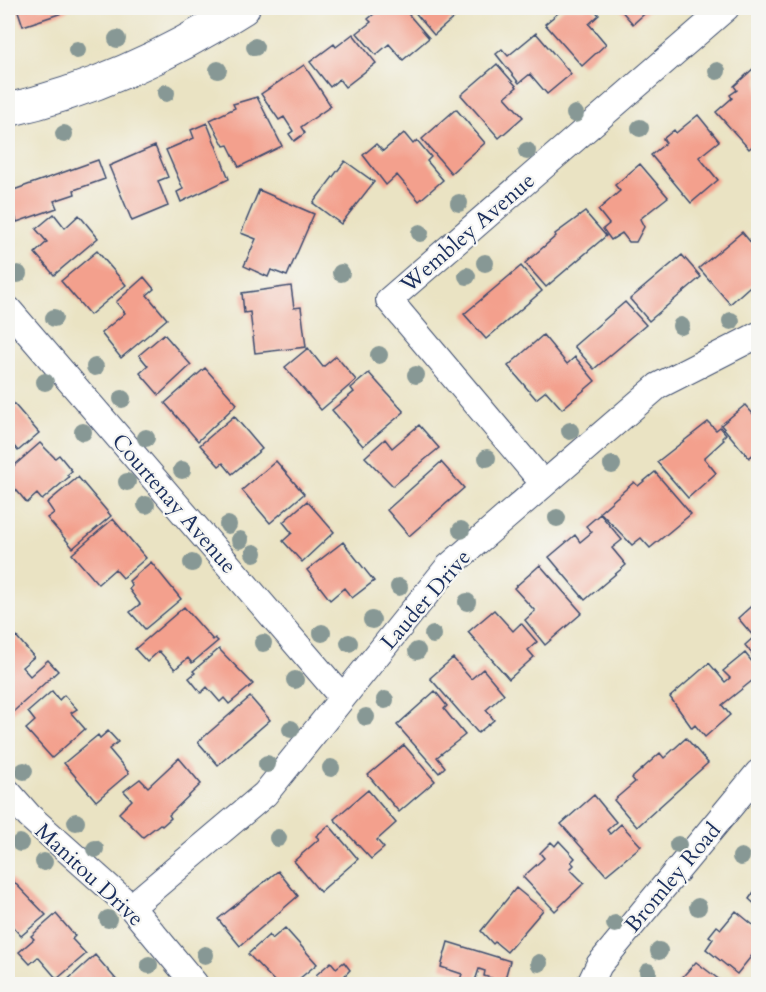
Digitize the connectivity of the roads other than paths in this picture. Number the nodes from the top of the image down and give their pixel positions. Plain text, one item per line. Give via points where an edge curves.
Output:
1 (243, 8) edge
2 (726, 8) edge
3 (8, 110) edge
4 (8, 309) edge
5 (759, 335) edge
6 (543, 483) junction
7 (342, 697) junction
8 (759, 773) edge
9 (8, 792) edge
10 (131, 907) junction
11 (195, 984) edge
12 (590, 984) edge

1 - 3 street via 200,35 118,75
2 - 6 street, Wembley Avenue via 389,300
4 - 7 street, Courtenay Avenue
5 - 6 street, Lauder Drive via 658,386
6 - 7 street, Lauder Drive via 448,567
7 - 10 street, Lauder Drive via 265,794
8 - 12 street, Bromley Road via 599,965
9 - 10 street, Manitou Drive via 29,816
10 - 11 street, Manitou Drive

